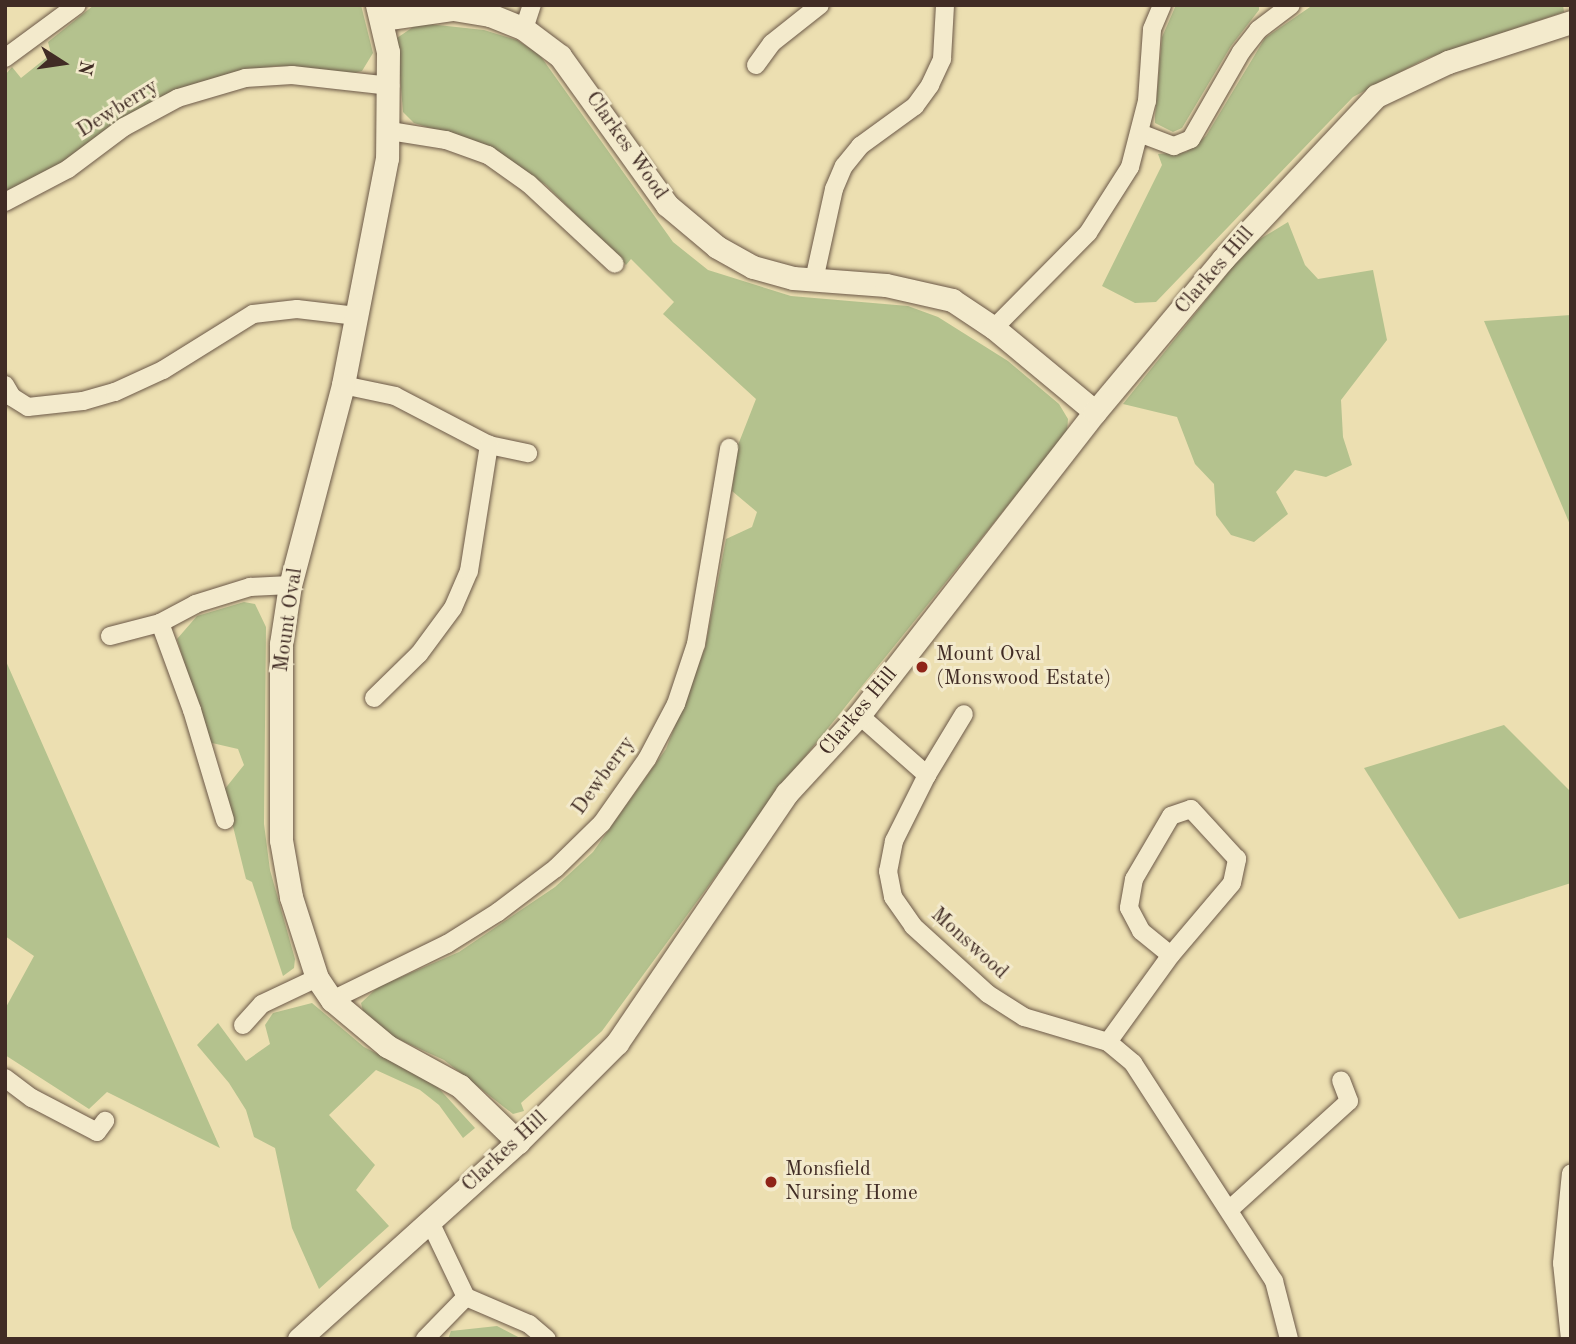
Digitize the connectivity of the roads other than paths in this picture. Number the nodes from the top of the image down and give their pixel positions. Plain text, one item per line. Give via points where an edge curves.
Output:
1 (77, 5) edge
2 (532, 5) edge
3 (820, 5) edge
4 (945, 5) edge
5 (1162, 5) edge
6 (1291, 5) edge
7 (380, 12) edge
8 (1571, 22) edge
9 (524, 29) junction
10 (5, 58) edge
11 (756, 65) dead end
12 (390, 86) junction
13 (390, 131) junction
14 (1142, 134) junction
15 (5, 202) edge
16 (615, 264) dead end
17 (814, 280) junction
18 (357, 316) junction
19 (994, 328) junction
20 (5, 385) edge
21 (343, 385) junction
22 (1095, 412) junction
23 (489, 445) junction
24 (729, 448) dead end
25 (528, 453) dead end
26 (290, 586) junction
27 (160, 623) junction
28 (110, 636) dead end
29 (374, 698) dead end
30 (964, 714) dead end
31 (859, 715) junction
32 (927, 775) junction
33 (225, 820) dead end
34 (1171, 955) junction
35 (317, 978) junction
36 (332, 1000) junction
37 (243, 1025) dead end
38 (1108, 1042) junction
39 (5, 1078) edge
40 (1340, 1080) dead end
41 (105, 1121) dead end
42 (518, 1142) junction
43 (1571, 1173) edge
44 (1229, 1210) junction
45 (430, 1222) junction
46 (466, 1297) junction
47 (299, 1339) edge
48 (425, 1339) edge
49 (547, 1339) edge
50 (1289, 1339) edge
51 (1570, 1339) edge

1 - 10 street
2 - 9 street
3 - 11 street via 772,43
4 - 17 street via 942,59 930,85 915,106 860,146 834,189
5 - 14 street via 1152,29
6 - 14 street via 1258,30 1241,52 1191,139 1174,146
7 - 9 street, Clarkes Wood via 453,9 490,15
7 - 12 street, Mount Oval
8 - 22 street, Clarkes Hill via 1448,62 1376,96 1223,260
9 - 17 street, Clarkes Wood via 560,56 667,205 717,247 754,267
12 - 13 street, Mount Oval
12 - 15 street, Dewberry via 292,75 245,78 178,98 124,127 68,169
13 - 16 street via 446,140 488,155 529,184
13 - 18 street, Mount Oval
14 - 19 street via 1118,190 1088,233
17 - 19 street, Clarkes Wood via 886,285 952,300
18 - 20 street via 297,309 253,314 163,370 83,401 27,407 12,397
18 - 21 street, Mount Oval
19 - 22 street, Clarkes Wood
21 - 23 street via 395,396
21 - 26 street, Mount Oval
22 - 31 street, Clarkes Hill
23 - 25 street
23 - 29 street via 470,572 453,608 419,654
24 - 36 street, Dewberry via 696,644 658,739 609,812 556,868 498,912 447,944
26 - 27 street via 250,587 195,604
26 - 35 street, Mount Oval via 281,644 278,814 291,897
27 - 28 street
27 - 33 street
30 - 32 street, Monswood
31 - 32 street
31 - 42 street, Clarkes Hill via 787,793 617,1043
32 - 38 street, Monswood via 894,841 888,871 893,897 914,926 988,994 1024,1017
34 - 34 street via 1141,931 1129,908 1134,880 1171,816 1191,809 1237,859 1232,883
34 - 38 street
35 - 36 street, Mount Oval
35 - 37 street via 262,1004
36 - 42 street, Mount Oval via 387,1046 460,1086
38 - 44 street, Monswood via 1133,1063
39 - 41 street via 96,1132
40 - 44 street via 1349,1101
42 - 45 street, Clarkes Hill
43 - 51 street via 1562,1262
44 - 50 street, Monswood via 1274,1281
45 - 46 street
45 - 47 street, Clarkes Hill
46 - 48 street
46 - 49 street via 529,1324

